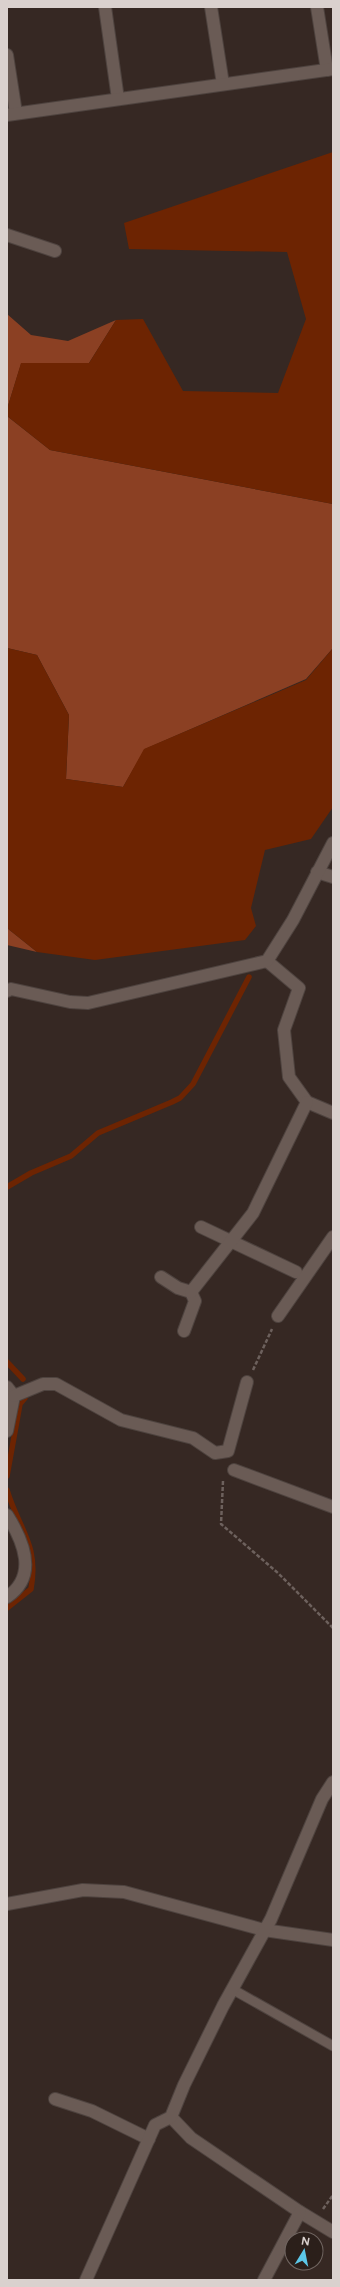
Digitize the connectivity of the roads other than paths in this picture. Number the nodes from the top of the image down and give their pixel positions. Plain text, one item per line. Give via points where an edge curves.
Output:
1 (105, 7) edge
2 (211, 7) edge
3 (317, 7) edge
4 (7, 55) edge
5 (330, 69) edge
6 (223, 84) junction
7 (118, 99) junction
8 (11, 114) edge
9 (7, 235) edge
10 (55, 251) dead end
11 (333, 843) edge
12 (317, 872) junction
13 (333, 877) edge
14 (267, 961) junction
15 (7, 991) edge
16 (307, 1102) junction
17 (333, 1113) edge
18 (201, 1227) dead end
19 (333, 1237) edge
20 (232, 1241) junction
21 (296, 1272) dead end
22 (162, 1277) dead end
23 (191, 1292) junction
24 (278, 1316) road end
25 (184, 1331) dead end
26 (247, 1382) road end
27 (11, 1392) edge
28 (7, 1431) edge
29 (234, 1470) dead end
30 (333, 1508) edge
31 (7, 1515) edge
32 (7, 1597) edge
33 (333, 1782) edge
34 (7, 1904) edge
35 (264, 1930) junction
36 (333, 1940) edge
37 (232, 1989) junction
38 (333, 2046) edge
39 (54, 2099) dead end
40 (171, 2117) junction
41 (149, 2139) junction
42 (300, 2212) junction
43 (333, 2232) edge
44 (86, 2280) edge
45 (264, 2280) edge

1 - 7 street
2 - 6 street
3 - 5 street
4 - 8 street
5 - 6 street
6 - 7 street
7 - 8 street
9 - 10 street
11 - 12 street
12 - 13 street
12 - 14 street via 293,920
14 - 15 street via 88,1003
14 - 16 street via 299,988 284,1030 289,1077
16 - 17 street
16 - 20 street via 253,1213
18 - 20 street
19 - 24 street
20 - 21 street
20 - 23 street
22 - 23 street via 178,1288
23 - 25 street via 195,1301
26 - 27 street via 228,1451 215,1453 193,1438 121,1420 56,1384 43,1384
27 - 28 street
29 - 30 street
31 - 32 street via 16,1528 27,1567 23,1581 16,1591
33 - 35 street via 322,1799
34 - 35 street via 83,1890 124,1892
35 - 36 street
35 - 37 street
37 - 38 lane
37 - 40 street via 184,2085
39 - 41 street via 92,2111
40 - 41 street via 155,2125
40 - 42 street via 191,2138
41 - 44 street
42 - 43 street
42 - 45 street

